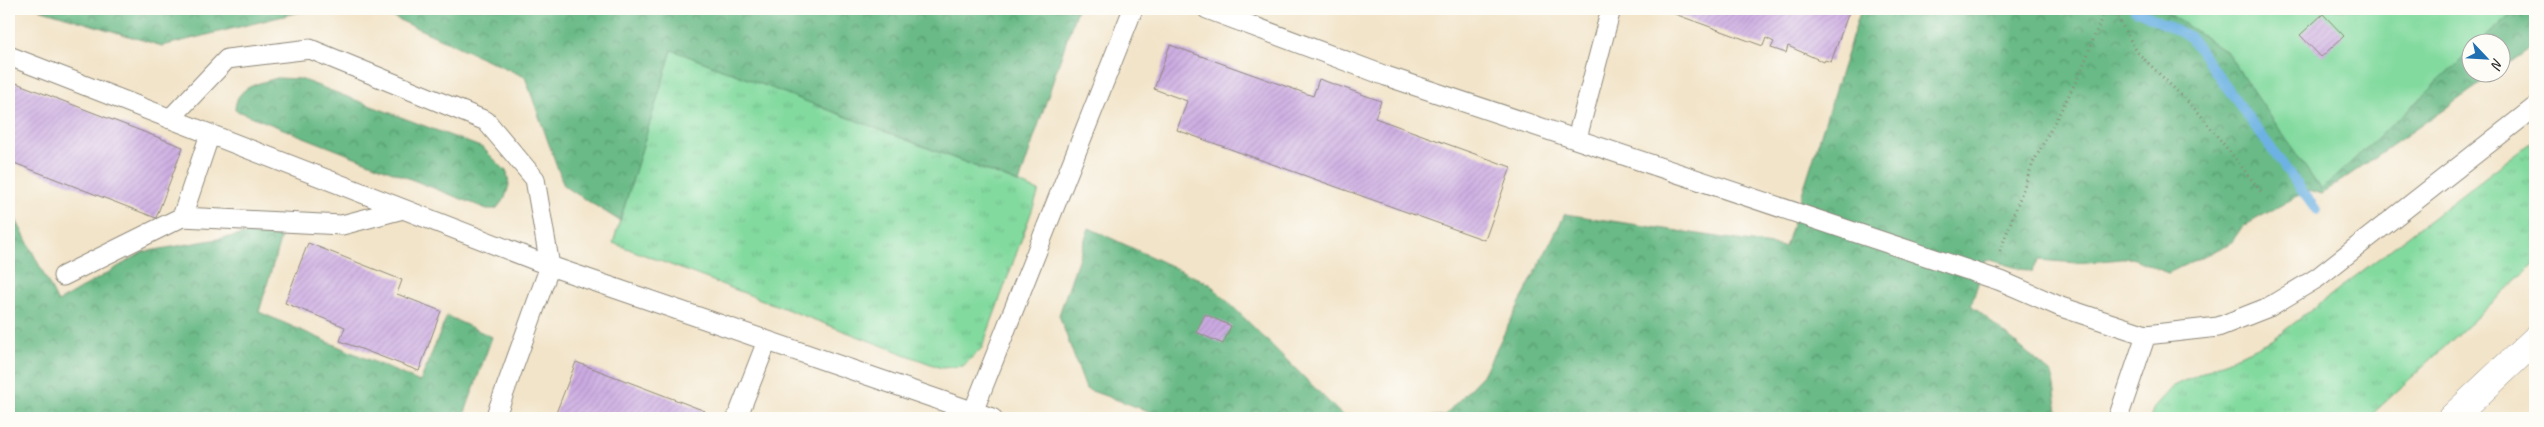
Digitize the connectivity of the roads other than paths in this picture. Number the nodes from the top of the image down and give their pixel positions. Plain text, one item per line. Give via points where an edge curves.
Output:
1 (1133, 9) edge
2 (1207, 9) edge
3 (1611, 9) edge
4 (9, 56) edge
5 (2535, 107) edge
6 (170, 119) junction
7 (210, 134) junction
8 (1577, 138) junction
9 (404, 209) junction
10 (182, 217) junction
11 (550, 266) junction
12 (63, 276) dead end
13 (2146, 335) junction
14 (2535, 340) edge
15 (767, 341) junction
16 (973, 412) junction
17 (495, 418) edge
18 (737, 418) edge
19 (992, 418) edge
20 (2118, 418) edge
21 (2452, 418) edge

1 - 16 lane
2 - 8 lane via 1386,76
3 - 8 lane
4 - 6 lane
5 - 13 lane via 2317,278 2269,308 2218,327
6 - 7 lane
6 - 11 lane via 228,59 310,49 486,120 535,179
7 - 9 lane
7 - 10 lane
8 - 13 lane via 2000,281 2061,307
9 - 10 lane via 342,225
9 - 11 lane
10 - 12 lane
11 - 15 lane
11 - 17 lane
13 - 20 lane
14 - 21 highway
15 - 16 lane
15 - 18 lane
16 - 19 lane

